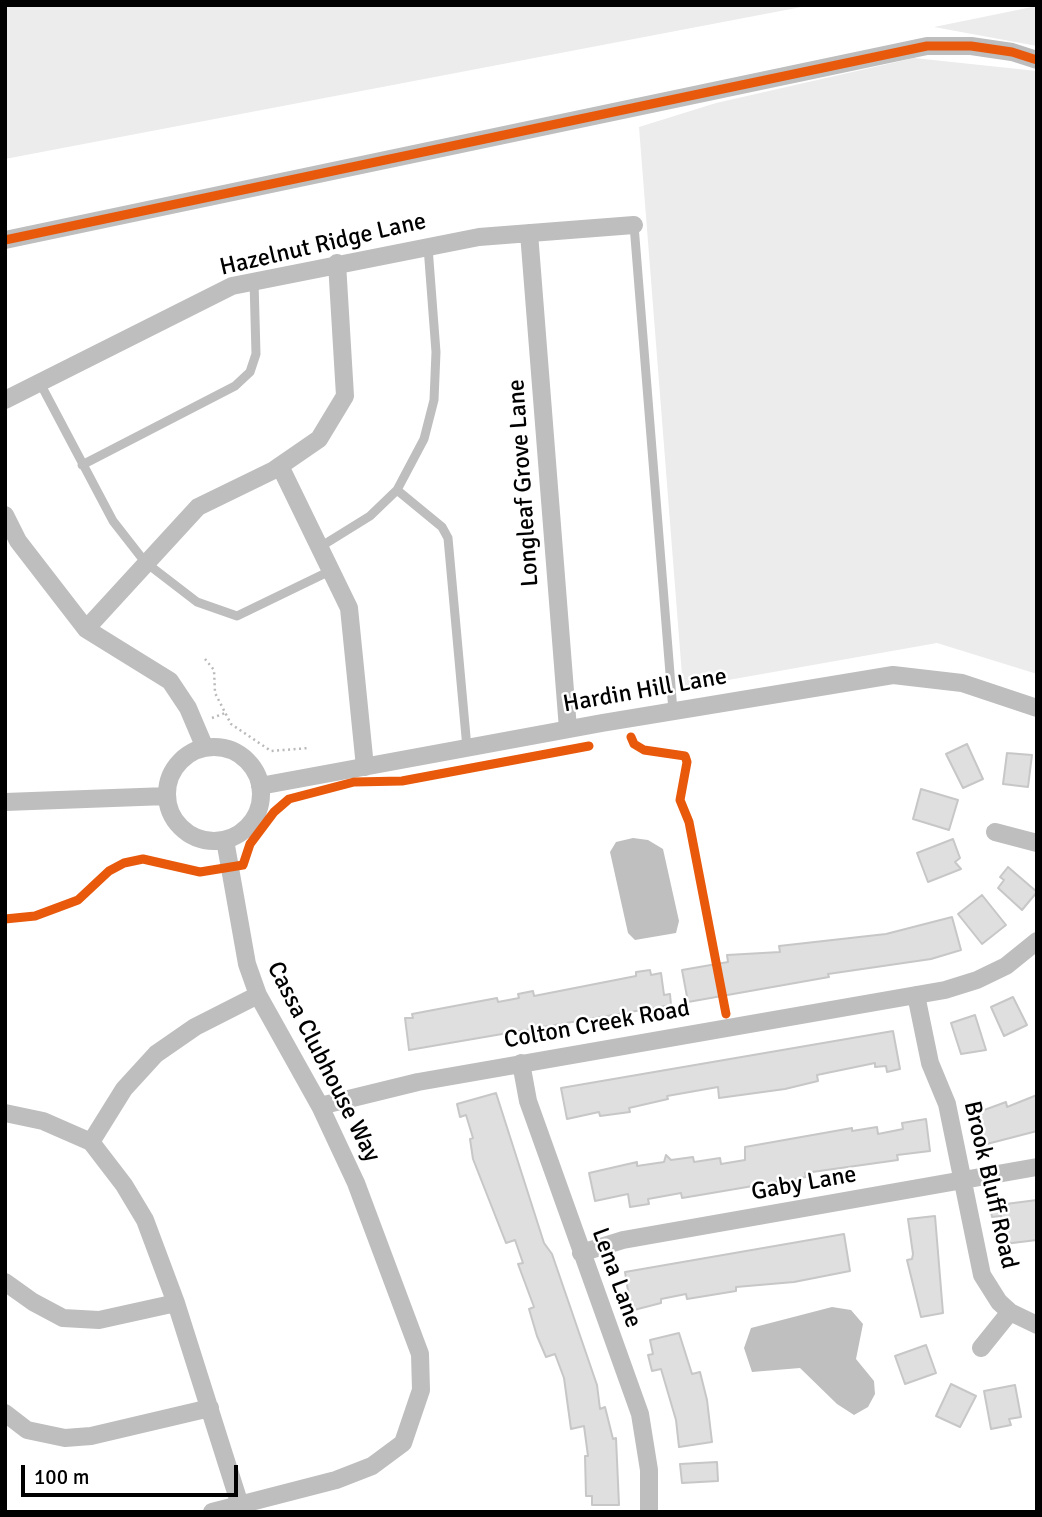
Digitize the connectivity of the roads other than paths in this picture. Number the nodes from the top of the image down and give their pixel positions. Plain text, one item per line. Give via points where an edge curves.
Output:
1 (1037, 60) edge
2 (634, 225) joint
3 (529, 233) junction
4 (5, 240) edge
5 (428, 247) junction
6 (337, 263) junction
7 (254, 281) junction
8 (40, 383) junction
9 (5, 401) edge
10 (82, 466) junction
11 (280, 466) junction
12 (397, 490) junction
13 (5, 514) edge
14 (320, 547) junction
15 (145, 562) junction
16 (332, 570) junction
17 (86, 629) junction
18 (1037, 708) edge
19 (673, 711) junction
20 (568, 729) junction
21 (205, 748) junction
22 (467, 748) junction
23 (365, 767) junction
24 (260, 786) junction
25 (167, 796) junction
26 (5, 802) edge
27 (995, 832) dead end
28 (225, 840) junction
29 (1037, 843) edge
30 (1037, 940) edge
31 (258, 995) junction
32 (916, 995) junction
33 (521, 1063) junction
34 (320, 1106) junction
35 (5, 1113) edge
36 (91, 1142) junction
37 (1037, 1167) edge
38 (962, 1181) junction
39 (581, 1253) junction
40 (5, 1282) edge
41 (176, 1303) junction
42 (1010, 1312) junction
43 (1037, 1325) edge
44 (981, 1348) dead end
45 (210, 1408) junction
46 (5, 1413) edge
47 (240, 1505) junction
48 (212, 1512) edge
49 (649, 1512) edge

1 - 4 street via 971,46 927,46
2 - 3 street, Hazelnut Ridge Lane
2 - 19 lane
3 - 5 street, Hazelnut Ridge Lane
3 - 20 street, Longleaf Grove Lane
5 - 6 street, Hazelnut Ridge Lane
5 - 12 lane via 436,352 434,400 424,439
6 - 7 street, Hazelnut Ridge Lane
6 - 11 street via 345,396 319,439
7 - 8 street, Hazelnut Ridge Lane via 232,286
7 - 10 lane via 256,354 250,372 235,386
8 - 9 street, Hazelnut Ridge Lane
8 - 10 lane
10 - 15 lane via 113,520
11 - 14 street
11 - 15 street via 198,506
12 - 14 lane via 370,516
12 - 22 lane via 442,527 448,538
13 - 17 street via 18,541
14 - 16 street
15 - 16 lane via 197,602 237,616
15 - 17 street
16 - 23 street via 349,608
17 - 21 street via 170,681
18 - 19 street, Hardin Hill Lane via 962,683 893,675
19 - 20 street, Hardin Hill Lane
20 - 22 street, Hardin Hill Lane
21 - 24 street via 220,747 247,760
21 - 25 street via 192,752 173,771
22 - 23 street, Hardin Hill Lane
23 - 24 street, Hardin Hill Lane
24 - 28 street via 257,814 238,834
25 - 26 street
25 - 28 street via 176,822 186,832
27 - 29 street
28 - 31 street, Cassa Clubhouse Way via 247,964
30 - 32 street, Colton Creek Road via 1006,966 977,980
31 - 34 street, Cassa Clubhouse Way
31 - 36 street via 195,1027 156,1054 124,1089
32 - 33 street, Colton Creek Road
32 - 38 street, Brook Bluff Road via 930,1063 947,1104
33 - 34 street, Colton Creek Road
33 - 39 street, Lena Lane via 528,1101
34 - 47 street, Cassa Clubhouse Way via 356,1183 420,1354 421,1390 403,1443 372,1466
35 - 36 street via 43,1121
36 - 41 street via 145,1220
37 - 38 street, Gaby Lane
38 - 39 street, Gaby Lane via 623,1240
38 - 42 street, Brook Bluff Road via 982,1275
39 - 49 street, Lena Lane via 640,1414 649,1470
40 - 41 street via 64,1318 99,1320
41 - 45 street
42 - 43 street, Brook Bluff Road
42 - 44 street
45 - 46 street via 65,1438 27,1430
45 - 47 street
47 - 48 street, Cassa Clubhouse Way

